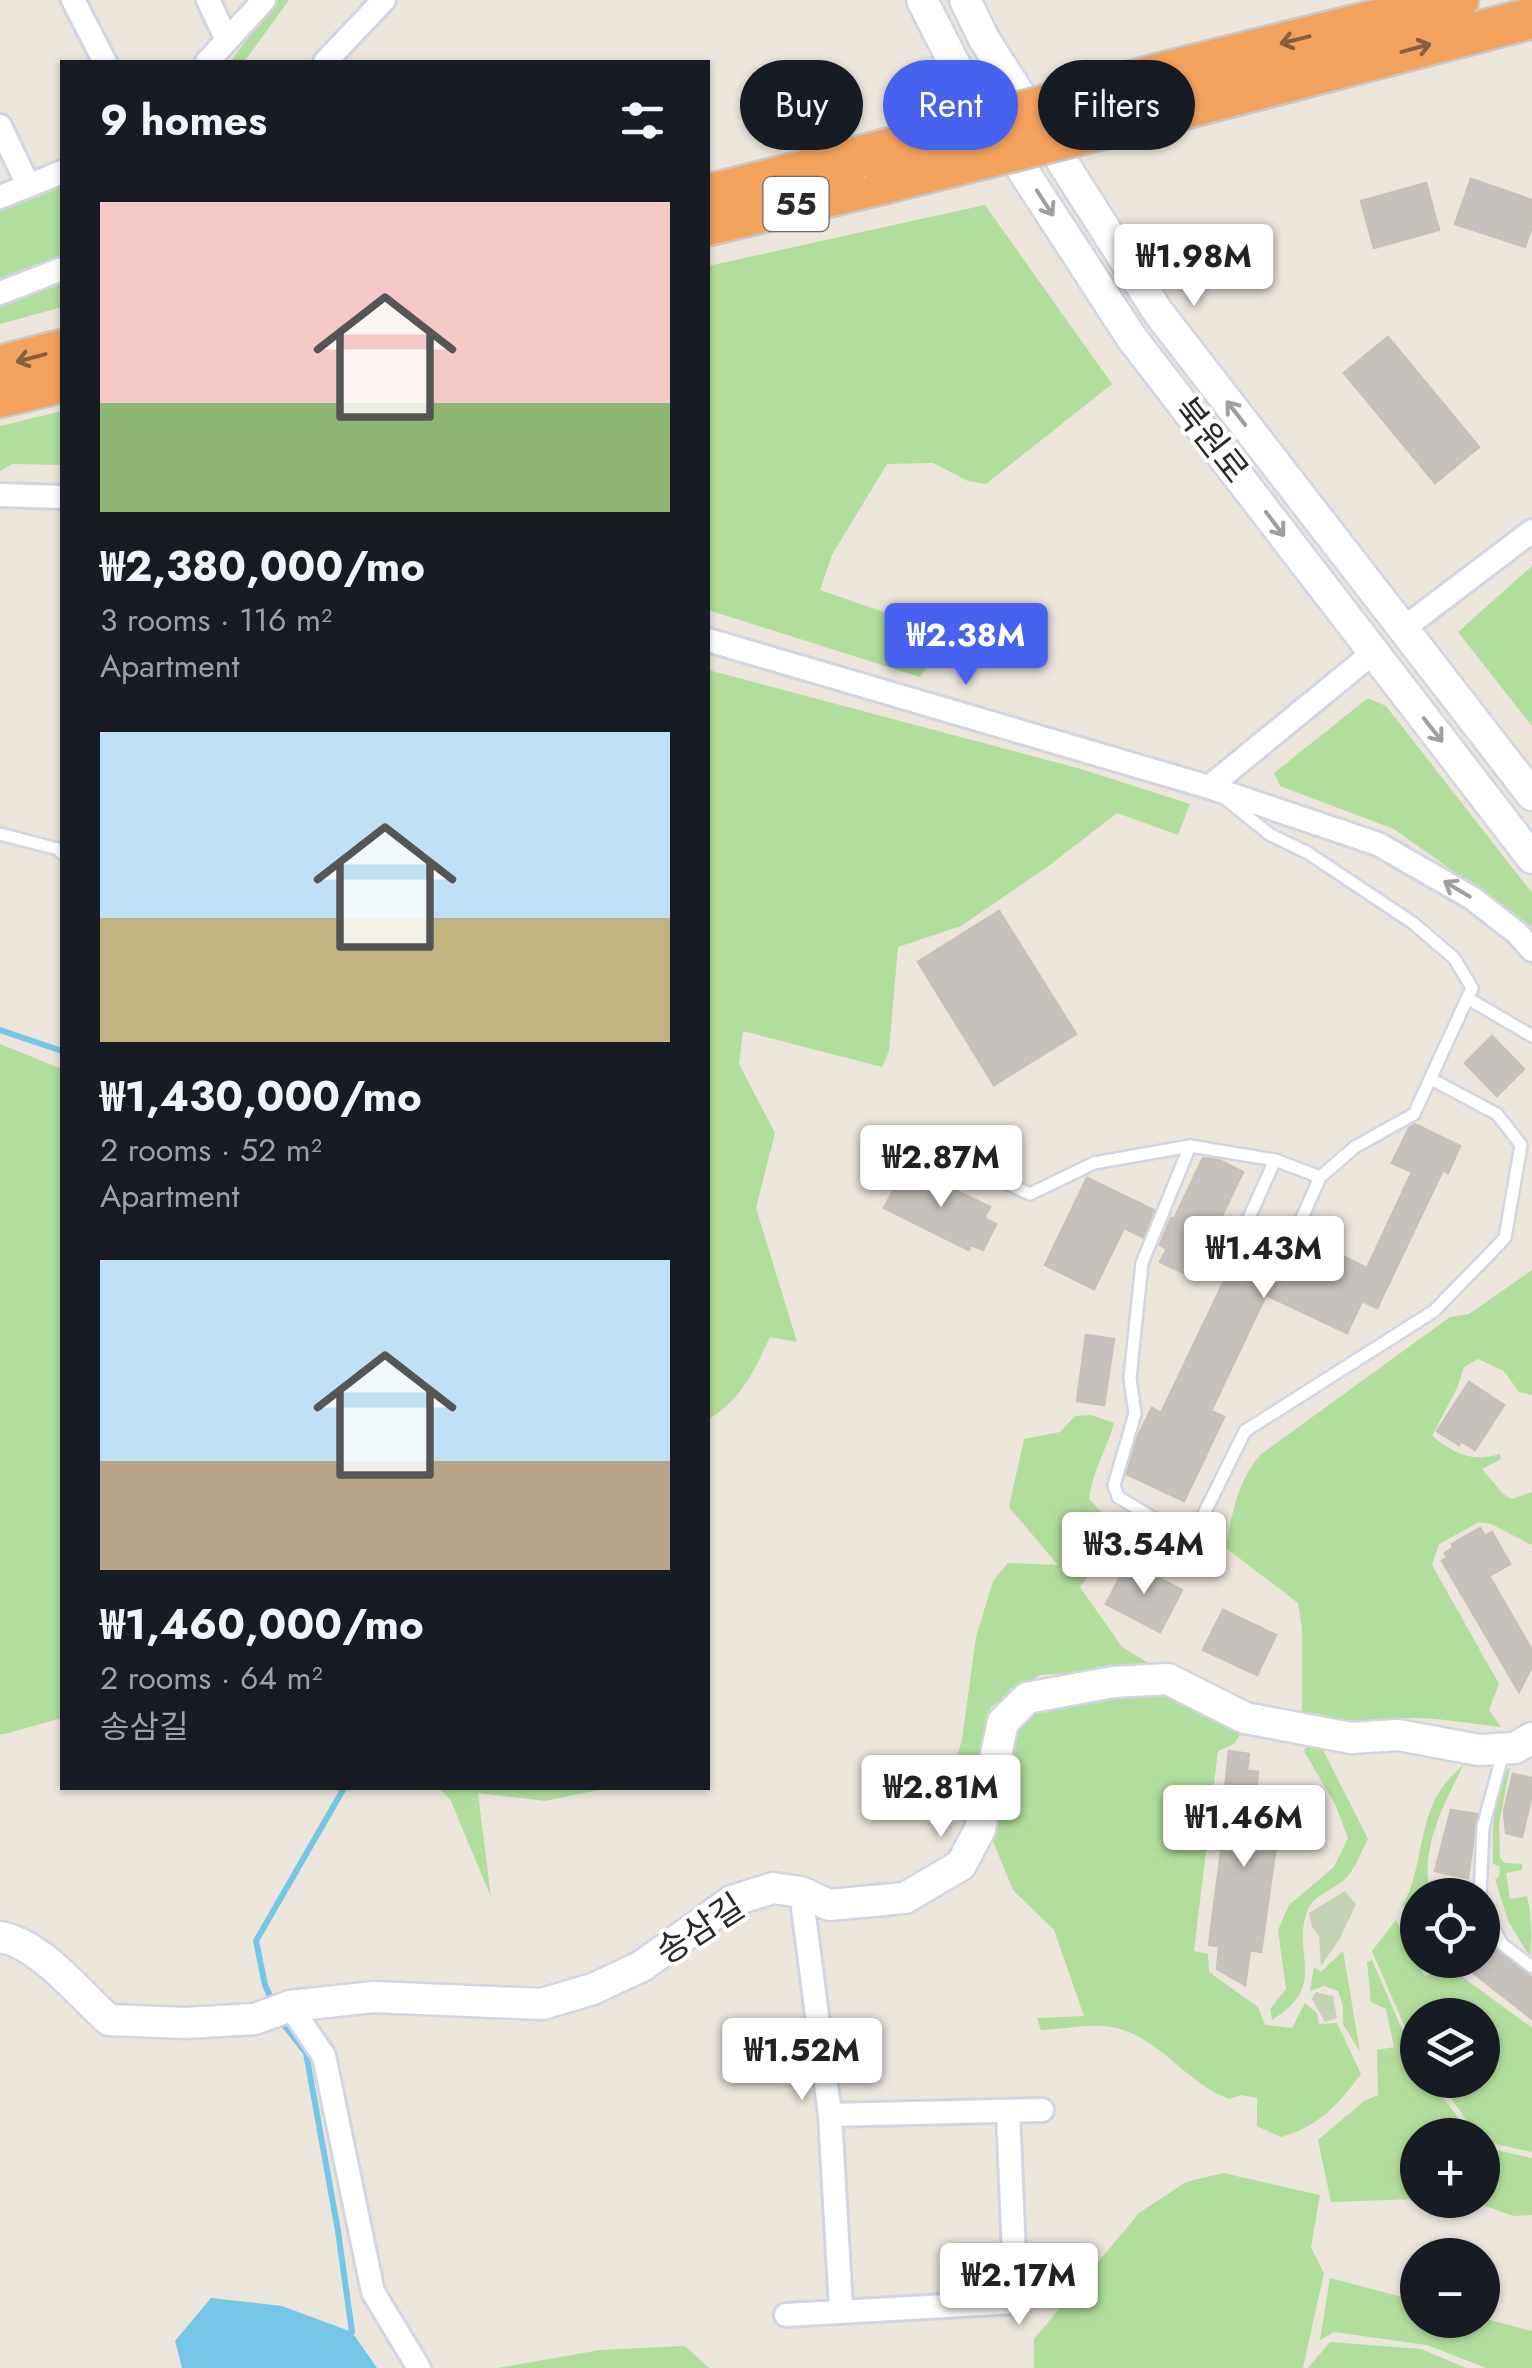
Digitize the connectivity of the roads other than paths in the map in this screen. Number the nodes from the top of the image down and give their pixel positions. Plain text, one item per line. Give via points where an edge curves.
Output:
1 (73, 0) edge
2 (208, 0) edge
3 (264, 0) edge
4 (384, 0) edge
5 (922, 0) edge
6 (965, 0) edge
7 (1458, 0) edge
8 (1524, 20) edge
9 (228, 40) junction
10 (103, 60) edge
11 (209, 60) edge
12 (327, 60) edge
13 (0, 126) edge
14 (872, 170) junction
15 (60, 173) edge
16 (28, 185) junction
17 (710, 195) edge
18 (0, 197) edge
19 (710, 224) edge
20 (60, 270) edge
21 (0, 293) edge
22 (60, 351) edge
23 (0, 366) edge
24 (60, 383) edge
25 (0, 398) edge
26 (0, 495) edge
27 (60, 497) edge
28 (1529, 536) edge
29 (1404, 628) junction
30 (710, 641) edge
31 (1374, 652) junction
32 (1209, 787) junction
33 (1532, 795) edge
34 (0, 834) edge
35 (60, 851) edge
36 (1532, 858) edge
37 (1532, 950) edge
38 (1469, 999) junction
39 (1532, 1036) edge
40 (1431, 1079) junction
41 (1190, 1146) junction
42 (944, 1155) dead end
43 (1275, 1160) junction
44 (1320, 1178) junction
45 (1518, 1743) edge
46 (1481, 1878) edge
47 (801, 1892) junction
48 (0, 1938) edge
49 (1500, 1940) edge
50 (1532, 1967) edge
51 (281, 2009) junction
52 (1008, 2110) junction
53 (1042, 2110) dead end
54 (830, 2115) junction
55 (841, 2310) junction
56 (786, 2314) dead end
57 (419, 2368) edge

1 - 10 street
2 - 9 street
3 - 9 street
4 - 12 street
5 -> 31 street, 북원로 via 957,68 1131,336
29 -> 6 street, 북원로 via 1158,312
7 -> 14 highway, 55, bridge via 1162,73
14 -> 8 highway, 55, bridge via 1186,108
9 - 11 street
13 - 16 street
14 - 17 highway, 55
14 - 19 highway, 55
15 - 16 street
16 - 18 street
20 - 21 street
22 -> 23 highway
24 - 25 highway
26 - 27 street
28 - 29 street
29 - 31 street
29 - 33 street, 북원로
30 - 32 street
31 - 32 street
31 -> 36 street, 북원로
37 -> 32 street via 1472,898 1378,844
32 - 38 lane via 1270,834 1413,923 1454,958 1472,988
34 - 35 lane
38 - 39 lane
38 - 40 lane
40 - 41 lane via 1496,1114 1521,1145 1505,1238 1434,1311 1245,1431 1202,1518 1178,1533 1118,1497 1114,1485 1135,1414 1130,1378 1142,1263
40 - 44 lane via 1414,1114 1355,1147
41 - 42 lane via 1094,1162 1030,1194
41 - 43 lane
43 - 44 lane
43 - 44 lane via 1240,1238 1285,1257
45 - 46 lane via 1483,1827
45 - 47 street, 송삼길 via 1479,1750 1398,1734 1351,1738 1244,1718 1168,1679 1026,1698 1003,1722 980,1829 961,1865 905,1898 829,1904
47 - 51 street, 송삼길 via 772,1888 732,1901 642,1966 542,2004 374,1997
47 - 54 street
48 - 51 street, 송삼길 via 65,1976 109,2020 185,2023
49 - 50 lane
51 - 57 street via 324,2056 372,2292
52 - 53 street
52 - 54 street
52 - 55 street via 1016,2302
54 - 55 street
55 - 56 street

